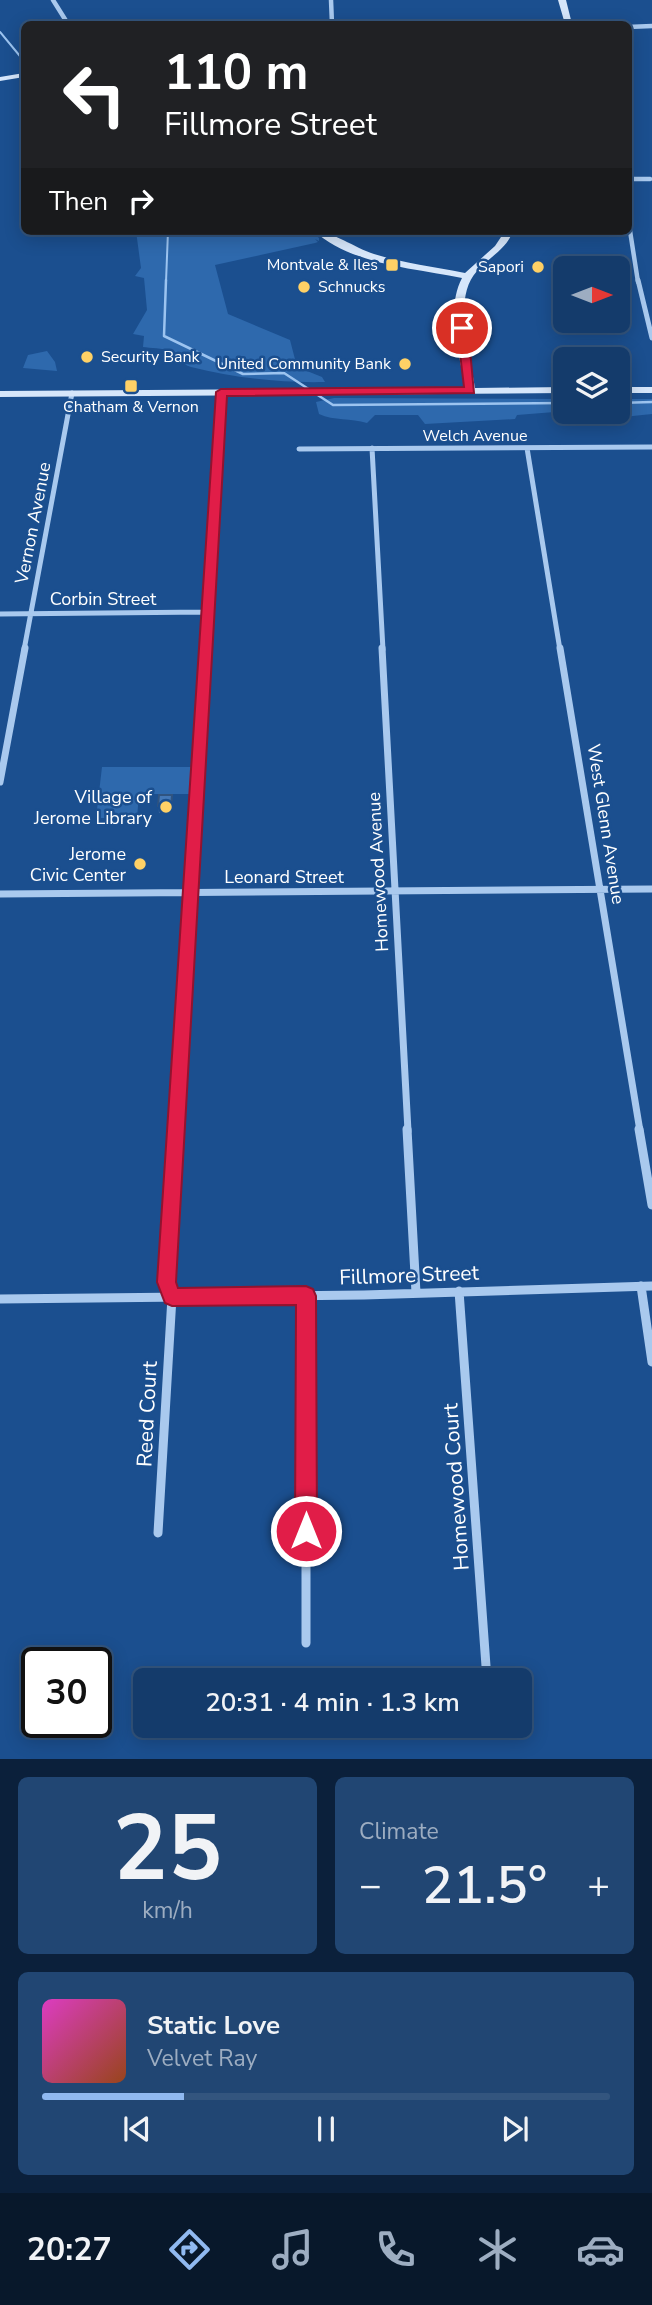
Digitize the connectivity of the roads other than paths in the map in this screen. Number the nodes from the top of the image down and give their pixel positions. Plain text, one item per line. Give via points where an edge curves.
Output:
1 (53, 0) edge
2 (331, 0) edge
3 (562, 0) edge
4 (66, 21) edge
5 (332, 21) edge
6 (568, 21) edge
7 (652, 26) edge
8 (632, 27) edge
9 (21, 76) edge
10 (0, 79) edge
11 (632, 179) edge
12 (650, 179) dead end
13 (326, 235) edge
14 (507, 235) edge
15 (631, 235) edge
16 (467, 276) junction
17 (652, 338) edge
18 (470, 390) junction
19 (553, 390) edge
20 (630, 390) edge
21 (652, 390) edge
22 (221, 392) junction
23 (72, 393) junction
24 (0, 394) edge
25 (652, 447) edge
26 (372, 448) junction
27 (527, 448) junction
28 (299, 449) dead end
29 (206, 612) junction
30 (30, 613) junction
31 (0, 614) edge
32 (0, 782) edge
33 (601, 890) junction
34 (652, 890) edge
35 (396, 891) junction
36 (191, 893) junction
37 (0, 894) edge
38 (652, 1205) edge
39 (641, 1286) junction
40 (652, 1286) edge
41 (459, 1291) junction
42 (416, 1293) junction
43 (306, 1296) junction
44 (172, 1297) junction
45 (0, 1299) edge
46 (652, 1363) edge
47 (158, 1533) dead end
48 (306, 1643) dead end
49 (486, 1668) edge

1 - 4 street
2 - 5 street
3 - 6 street
7 - 8 street
9 - 10 street
11 - 12 street
13 - 16 street via 363,254
14 - 16 street
15 - 17 street
16 - 18 street via 458,298
18 - 19 street
18 - 22 street
20 - 21 street
22 - 23 street
22 - 29 street, Reed Court
23 - 24 street
23 - 30 street, Vernon Avenue
25 - 27 street, Welch Avenue
26 - 27 street, Welch Avenue
26 - 28 street, Welch Avenue
26 - 35 street, Homewood Avenue
27 - 33 street, West Glenn Avenue
29 - 30 street, Corbin Street
29 - 36 street, Reed Court
30 - 31 street, Corbin Street
30 - 32 street, Vernon Avenue
33 - 34 street, Leonard Street
33 - 35 street, Leonard Street
33 - 38 street, West Glenn Avenue
35 - 36 street, Leonard Street
35 - 42 street, Homewood Avenue
36 - 37 street, Leonard Street
36 - 44 street, Reed Court via 166,1276
39 - 40 street, Fillmore Street
39 - 41 street, Fillmore Street
39 - 46 street
41 - 42 street, Fillmore Street
41 - 49 street, Homewood Court
42 - 43 street, Fillmore Street
43 - 44 street, Fillmore Street
43 - 48 street
44 - 45 street, Fillmore Street
44 - 47 street, Reed Court

